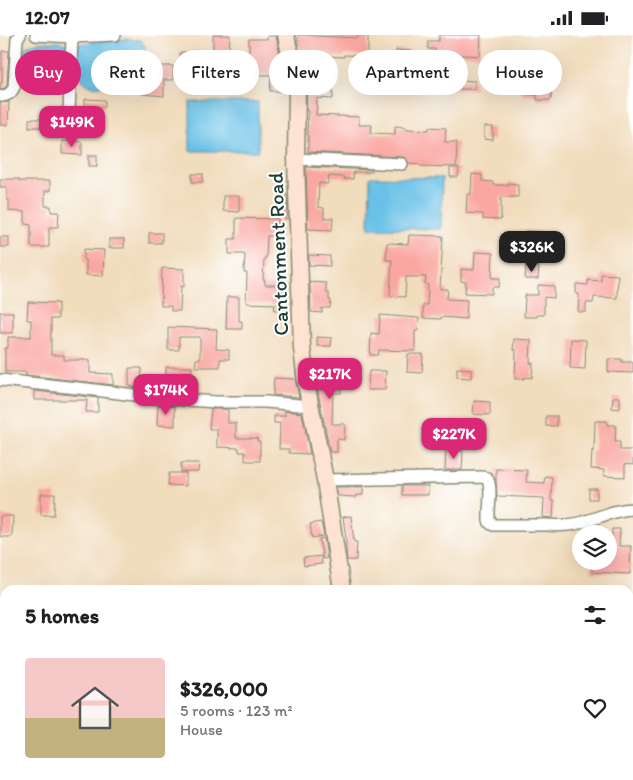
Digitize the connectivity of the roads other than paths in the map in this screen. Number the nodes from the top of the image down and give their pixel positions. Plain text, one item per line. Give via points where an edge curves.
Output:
1 (20, 35) edge
2 (36, 35) edge
3 (114, 35) edge
4 (286, 35) edge
5 (72, 37) junction
6 (0, 96) edge
7 (69, 112) dead end
8 (296, 159) junction
9 (402, 164) dead end
10 (0, 380) edge
11 (311, 406) junction
12 (325, 479) junction
13 (633, 509) edge
14 (341, 585) edge

1 - 6 street via 17,39 14,87 8,95
2 - 5 street
3 - 5 street
4 - 8 main road, Cantonment Road via 297,89
5 - 7 street
8 - 9 street
8 - 11 main road, Cantonment Road via 302,348
10 - 11 street via 158,398
11 - 12 main road, Cantonment Road
12 - 13 street via 486,478 490,487 489,519 493,525 569,525
12 - 14 main road, Cantonment Road

